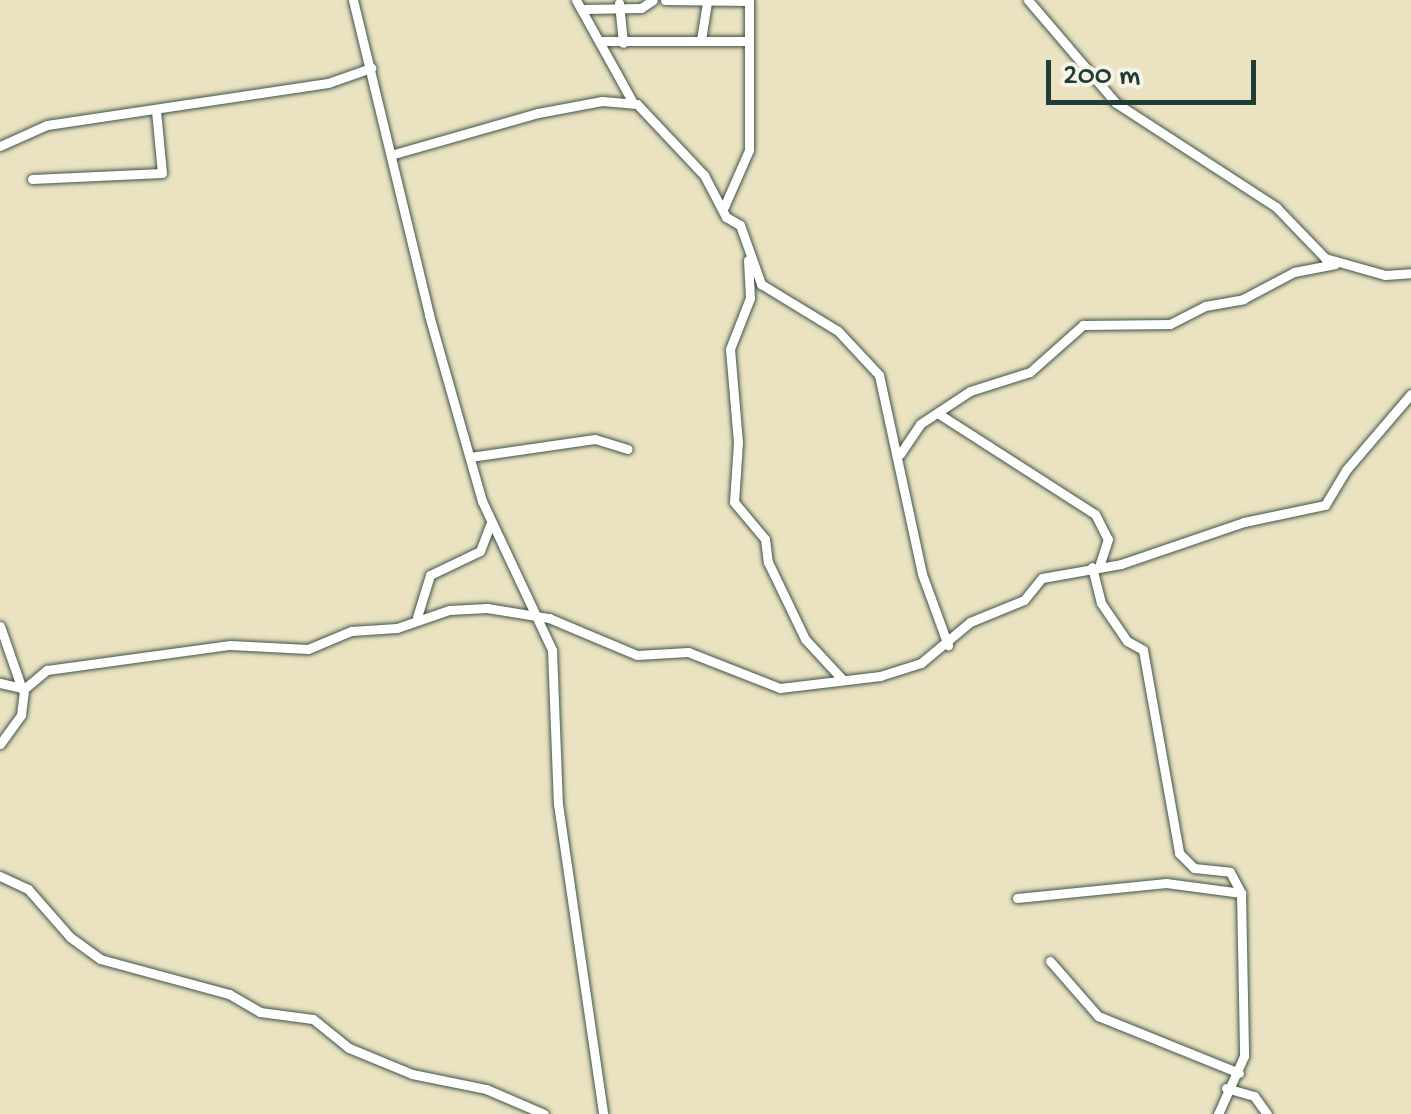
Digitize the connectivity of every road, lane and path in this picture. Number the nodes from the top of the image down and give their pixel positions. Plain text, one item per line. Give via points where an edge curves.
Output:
1 (353, 0) edge
2 (576, 0) edge
3 (653, 0) edge
4 (665, 0) edge
5 (749, 0) edge
6 (1028, 0) edge
7 (707, 1) edge
8 (600, 3) edge
9 (619, 3) edge
10 (584, 9) junction
11 (599, 40) junction
12 (702, 40) junction
13 (748, 41) junction
14 (623, 43) junction
15 (372, 68) junction
16 (633, 102) junction
17 (156, 111) junction
18 (0, 146) edge
19 (394, 154) junction
20 (32, 179) dead end
21 (724, 207) junction
22 (749, 258) junction
23 (1335, 264) junction
24 (1411, 273) edge
25 (1411, 394) edge
26 (939, 414) junction
27 (628, 449) dead end
28 (900, 454) junction
29 (470, 457) junction
30 (491, 523) junction
31 (1096, 565) junction
32 (534, 616) junction
33 (417, 617) junction
34 (0, 626) edge
35 (948, 645) junction
36 (843, 680) junction
37 (0, 683) edge
38 (23, 689) junction
39 (0, 744) edge
40 (0, 876) edge
41 (1241, 894) junction
42 (1017, 898) dead end
43 (1050, 961) dead end
44 (1240, 1073) junction
45 (1226, 1088) junction
46 (544, 1114) edge
47 (603, 1114) edge
48 (1218, 1114) edge
49 (1267, 1114) edge

1 - 15 street
2 - 10 street
3 - 9 street via 642,8
4 - 7 street
5 - 7 street
5 - 13 street
6 - 23 street via 1116,103 1276,207
7 - 12 street
8 - 9 street
8 - 10 street
9 - 14 street
10 - 11 street
11 - 14 street
11 - 16 street
12 - 13 street
12 - 14 street
13 - 21 street via 750,150
15 - 17 street via 328,82
15 - 19 street
16 - 19 street via 538,112
16 - 21 street via 704,175
17 - 18 street via 47,125
17 - 20 street via 162,173
19 - 29 street via 429,315
21 - 22 street via 742,228
22 - 28 street via 761,284 838,331 873,366
22 - 36 street via 748,306 730,349 738,442 734,502 765,539 768,562 805,639
23 - 24 street via 1385,276
23 - 26 street via 1294,272 1243,299 1205,306 1170,324 1083,325 1030,372 970,391
25 - 31 street via 1346,470 1325,506 1244,522 1121,564
26 - 28 street via 916,428
26 - 31 street via 1094,514 1108,539
27 - 29 street via 594,440
28 - 35 street via 922,574
29 - 30 street
30 - 32 street
30 - 33 street via 480,551 430,574
31 - 35 street via 1042,578 1024,600 970,622
31 - 41 street via 1098,598 1126,641 1143,650 1179,853 1202,870 1222,867
32 - 33 street via 483,608
32 - 36 street via 637,655 688,652 780,688
32 - 47 street via 554,661 558,804
33 - 38 street via 397,628 350,631 308,648 230,645 62,666
34 - 38 street
35 - 36 street via 912,667
37 - 38 street
38 - 39 street via 18,723
40 - 46 street via 28,889 70,937 100,959 229,994 260,1012 313,1019 349,1048 412,1074 486,1089
41 - 42 street via 1166,883
41 - 44 street
43 - 44 street via 1098,1016
44 - 45 street
45 - 48 street
45 - 49 street via 1254,1096

